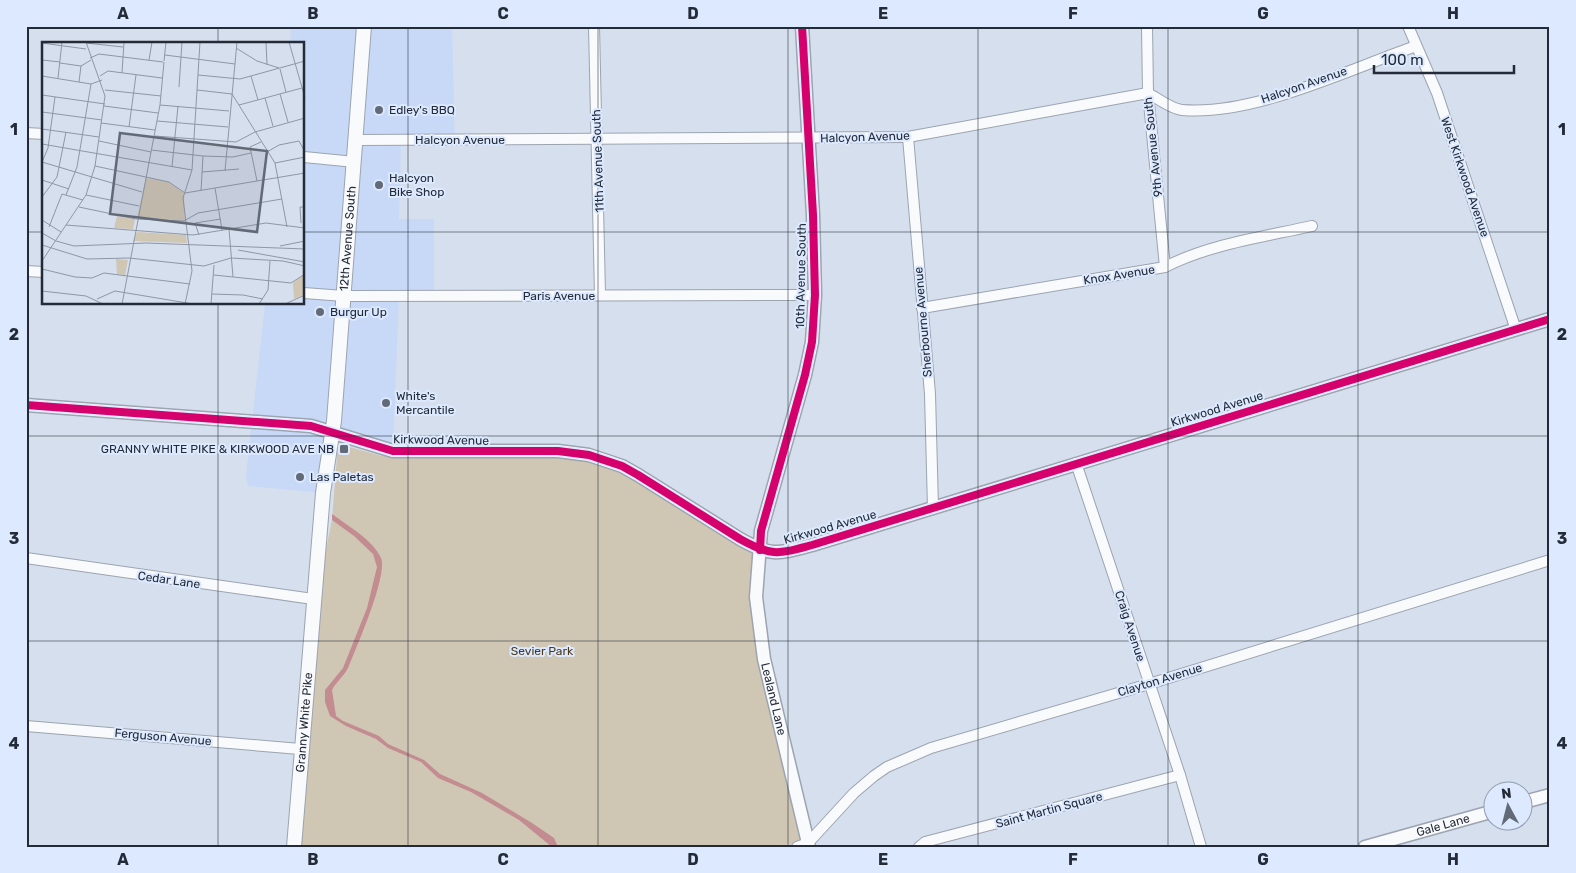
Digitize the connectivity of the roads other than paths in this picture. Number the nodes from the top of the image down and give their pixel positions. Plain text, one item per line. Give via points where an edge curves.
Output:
1 (364, 26) edge
2 (594, 26) edge
3 (802, 26) edge
4 (1147, 26) edge
5 (1408, 26) edge
6 (1416, 46) junction
7 (1148, 93) junction
8 (26, 133) edge
9 (42, 134) edge
10 (908, 137) junction
11 (596, 139) junction
12 (808, 139) junction
13 (356, 140) junction
14 (305, 157) edge
15 (355, 162) junction
16 (1312, 226) dead end
17 (1165, 267) junction
18 (26, 271) edge
19 (42, 272) edge
20 (305, 293) edge
21 (600, 295) junction
22 (344, 296) junction
23 (815, 296) junction
24 (922, 308) junction
25 (1550, 319) edge
26 (1516, 330) junction
27 (26, 405) edge
28 (332, 431) junction
29 (1076, 463) junction
30 (933, 508) junction
31 (760, 550) junction
32 (26, 558) edge
33 (1550, 560) edge
34 (312, 599) junction
35 (1149, 684) junction
36 (26, 726) edge
37 (300, 748) junction
38 (1180, 775) junction
39 (1550, 795) edge
40 (1534, 799) edge
41 (1484, 814) edge
42 (805, 845) edge
43 (294, 847) edge
44 (919, 847) edge
45 (1201, 847) edge
46 (1364, 847) edge

1 - 13 main road, 12th Avenue South
2 - 11 street, 11th Avenue South
3 - 12 street, 10th Avenue South
4 - 7 street, 9th Avenue South
5 - 6 street, West Kirkwood Avenue
6 - 7 street, Halcyon Avenue via 1271,98 1228,108 1180,110
6 - 26 street, West Kirkwood Avenue via 1437,93
7 - 10 street, Halcyon Avenue
7 - 17 street, 9th Avenue South
8 - 9 street
10 - 12 street, Halcyon Avenue
10 - 24 street, Sherbourne Avenue
11 - 12 street, Halcyon Avenue
11 - 13 street, Halcyon Avenue
11 - 21 street, 11th Avenue South
12 - 23 street, 10th Avenue South
13 - 15 main road, 12th Avenue South
14 - 15 street
15 - 22 main road, 12th Avenue South
16 - 17 street, Knox Avenue via 1216,248
17 - 24 street, Knox Avenue
18 - 19 street
20 - 22 street, Paris Avenue
21 - 22 street, Paris Avenue
21 - 23 street, Paris Avenue
22 - 28 main road, 12th Avenue South
23 - 31 street, 10th Avenue South via 812,342 805,375 761,531
24 - 30 street, Sherbourne Avenue via 930,394
25 - 26 street, Kirkwood Avenue
26 - 29 street, Kirkwood Avenue
27 - 28 street, Kirkwood Avenue via 311,426
28 - 31 street, Kirkwood Avenue via 366,445 393,451 589,454 638,474
28 - 34 main road, 12th Avenue South
29 - 30 street, Kirkwood Avenue
29 - 35 street, Craig Avenue
30 - 31 street, Kirkwood Avenue via 786,552
31 - 42 street, Lealand Lane via 756,597 760,639
32 - 34 street, Cedar Lane
33 - 35 street, Clayton Avenue
34 - 37 main road, Granny White Pike
35 - 38 street, Craig Avenue
35 - 42 street, Clayton Avenue via 931,748 887,767 854,793
36 - 37 street, Ferguson Avenue
37 - 43 main road, Granny White Pike
38 - 44 street, Saint Martin Square via 925,842
38 - 45 street, Craig Avenue
39 - 40 street
41 - 46 street, Gale Lane

